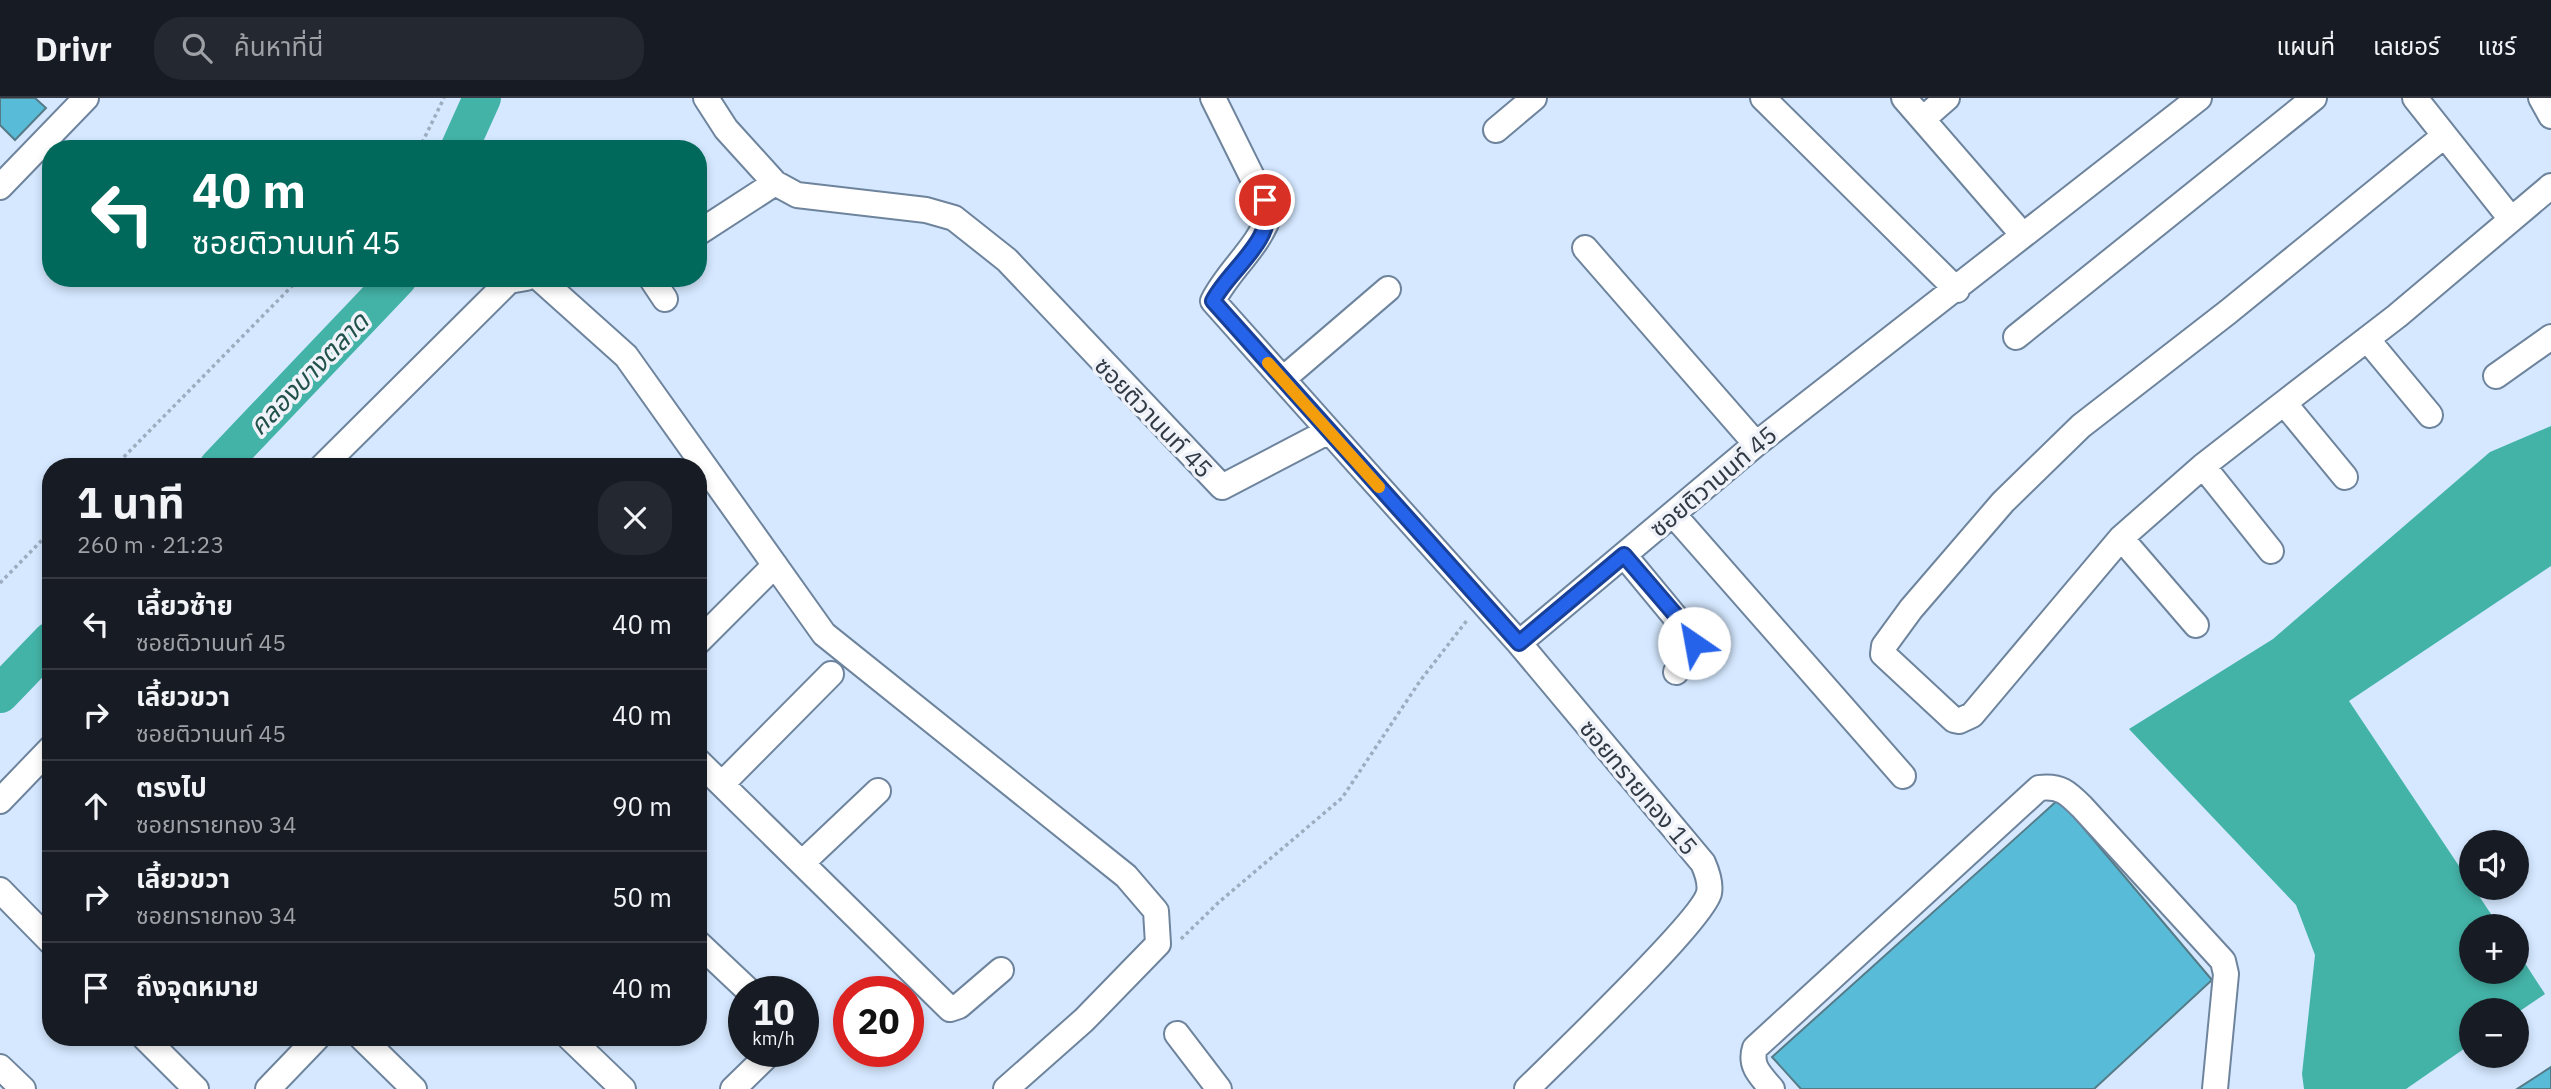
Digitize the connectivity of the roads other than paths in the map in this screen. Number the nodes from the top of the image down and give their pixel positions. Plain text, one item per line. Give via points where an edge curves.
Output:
1 (86, 98) edge
2 (706, 98) edge
3 (1213, 98) edge
4 (1534, 98) edge
5 (1763, 98) edge
6 (1904, 98) edge
7 (1947, 98) edge
8 (2199, 98) edge
9 (2314, 98) edge
10 (2415, 98) edge
11 (2541, 98) edge
12 (2551, 116) edge
13 (1923, 119) junction
14 (1496, 130) dead end
15 (2444, 136) junction
16 (45, 140) edge
17 (42, 144) edge
18 (775, 183) junction
19 (2551, 186) edge
20 (0, 187) edge
21 (2511, 219) junction
22 (707, 227) edge
23 (2022, 234) junction
24 (1585, 248) dead end
25 (503, 287) edge
26 (549, 287) edge
27 (657, 287) edge
28 (1388, 289) dead end
29 (1957, 289) junction
30 (665, 299) dead end
31 (2016, 337) dead end
32 (2551, 337) edge
33 (2367, 339) junction
34 (2496, 376) dead end
35 (1283, 379) junction
36 (2284, 403) junction
37 (2430, 415) dead end
38 (1329, 431) junction
39 (1756, 444) junction
40 (331, 458) edge
41 (699, 458) edge
42 (2203, 466) junction
43 (707, 470) edge
44 (2345, 477) dead end
45 (1674, 514) junction
46 (2121, 538) junction
47 (2272, 551) dead end
48 (1624, 555) junction
49 (775, 565) junction
50 (2196, 625) dead end
51 (707, 633) edge
52 (1519, 643) junction
53 (1676, 672) dead end
54 (831, 674) dead end
55 (42, 758) edge
56 (707, 770) edge
57 (1903, 776) dead end
58 (722, 784) junction
59 (878, 791) dead end
60 (0, 802) edge
61 (802, 863) junction
62 (0, 890) edge
63 (42, 933) edge
64 (707, 951) edge
65 (1001, 970) dead end
66 (733, 976) edge
67 (1177, 1034) dead end
68 (153, 1046) edge
69 (309, 1046) edge
70 (370, 1046) edge
71 (578, 1046) edge
72 (0, 1067) edge
73 (756, 1067) edge
74 (21, 1088) edge
75 (196, 1089) edge
76 (268, 1089) edge
77 (414, 1089) edge
78 (623, 1089) edge
79 (733, 1089) edge
80 (1006, 1089) edge
81 (1220, 1089) edge
82 (1527, 1089) edge
83 (1772, 1089) edge
84 (2215, 1089) edge

1 - 16 street
2 - 18 street, ซอยติวานนท์ 45 via 726,129
3 - 35 street via 1270,213 1254,247 1213,301
4 - 14 street
5 - 29 street
6 - 13 street
7 - 13 street
8 - 23 street, ซอยติวานนท์ 45
9 - 31 street
10 - 15 street
11 - 12 street
13 - 23 street
15 - 21 street
15 - 46 street via 2081,426 2003,502 1911,609 1883,654 1954,720 1972,715
17 - 20 street
18 - 22 street
18 - 38 street, ซอยติวานนท์ 45 via 797,195 926,210 954,218 1007,260 1222,487
19 - 21 street
21 - 33 street
23 - 29 street, ซอยติวานนท์ 45
24 - 39 street
25 - 40 street
26 - 41 street via 626,356
27 - 30 street
28 - 35 street
29 - 39 street, ซอยติวานนท์ 45
32 - 34 street
33 - 36 street
33 - 37 street
35 - 38 street
36 - 42 street
36 - 44 street
38 - 52 street
39 - 45 street, ซอยติวานนท์ 45
42 - 46 street
42 - 47 street
43 - 49 street
45 - 48 street, ซอยติวานนท์ 45
45 - 57 street
46 - 50 street
48 - 52 street, ซอยติวานนท์ 45
48 - 53 street via 1691,636 1694,649
49 - 51 street
49 - 80 street via 824,634 1126,876 1156,911 1157,944 1084,1020
52 - 82 street, ซอยทรายทอง 15 via 1703,863 1709,876 1709,894 1680,932
54 - 58 street
55 - 60 street
56 - 58 street
58 - 61 street
59 - 61 street
61 - 65 street via 950,1009
62 - 63 street
64 - 66 street
67 - 81 street
68 - 75 street
69 - 76 street
70 - 77 street
71 - 78 street
72 - 74 street
73 - 79 street
83 - 84 street via 1755,1069 1755,1048 1977,843 2039,788 2050,786 2063,789 2082,807 2223,961 2226,974

